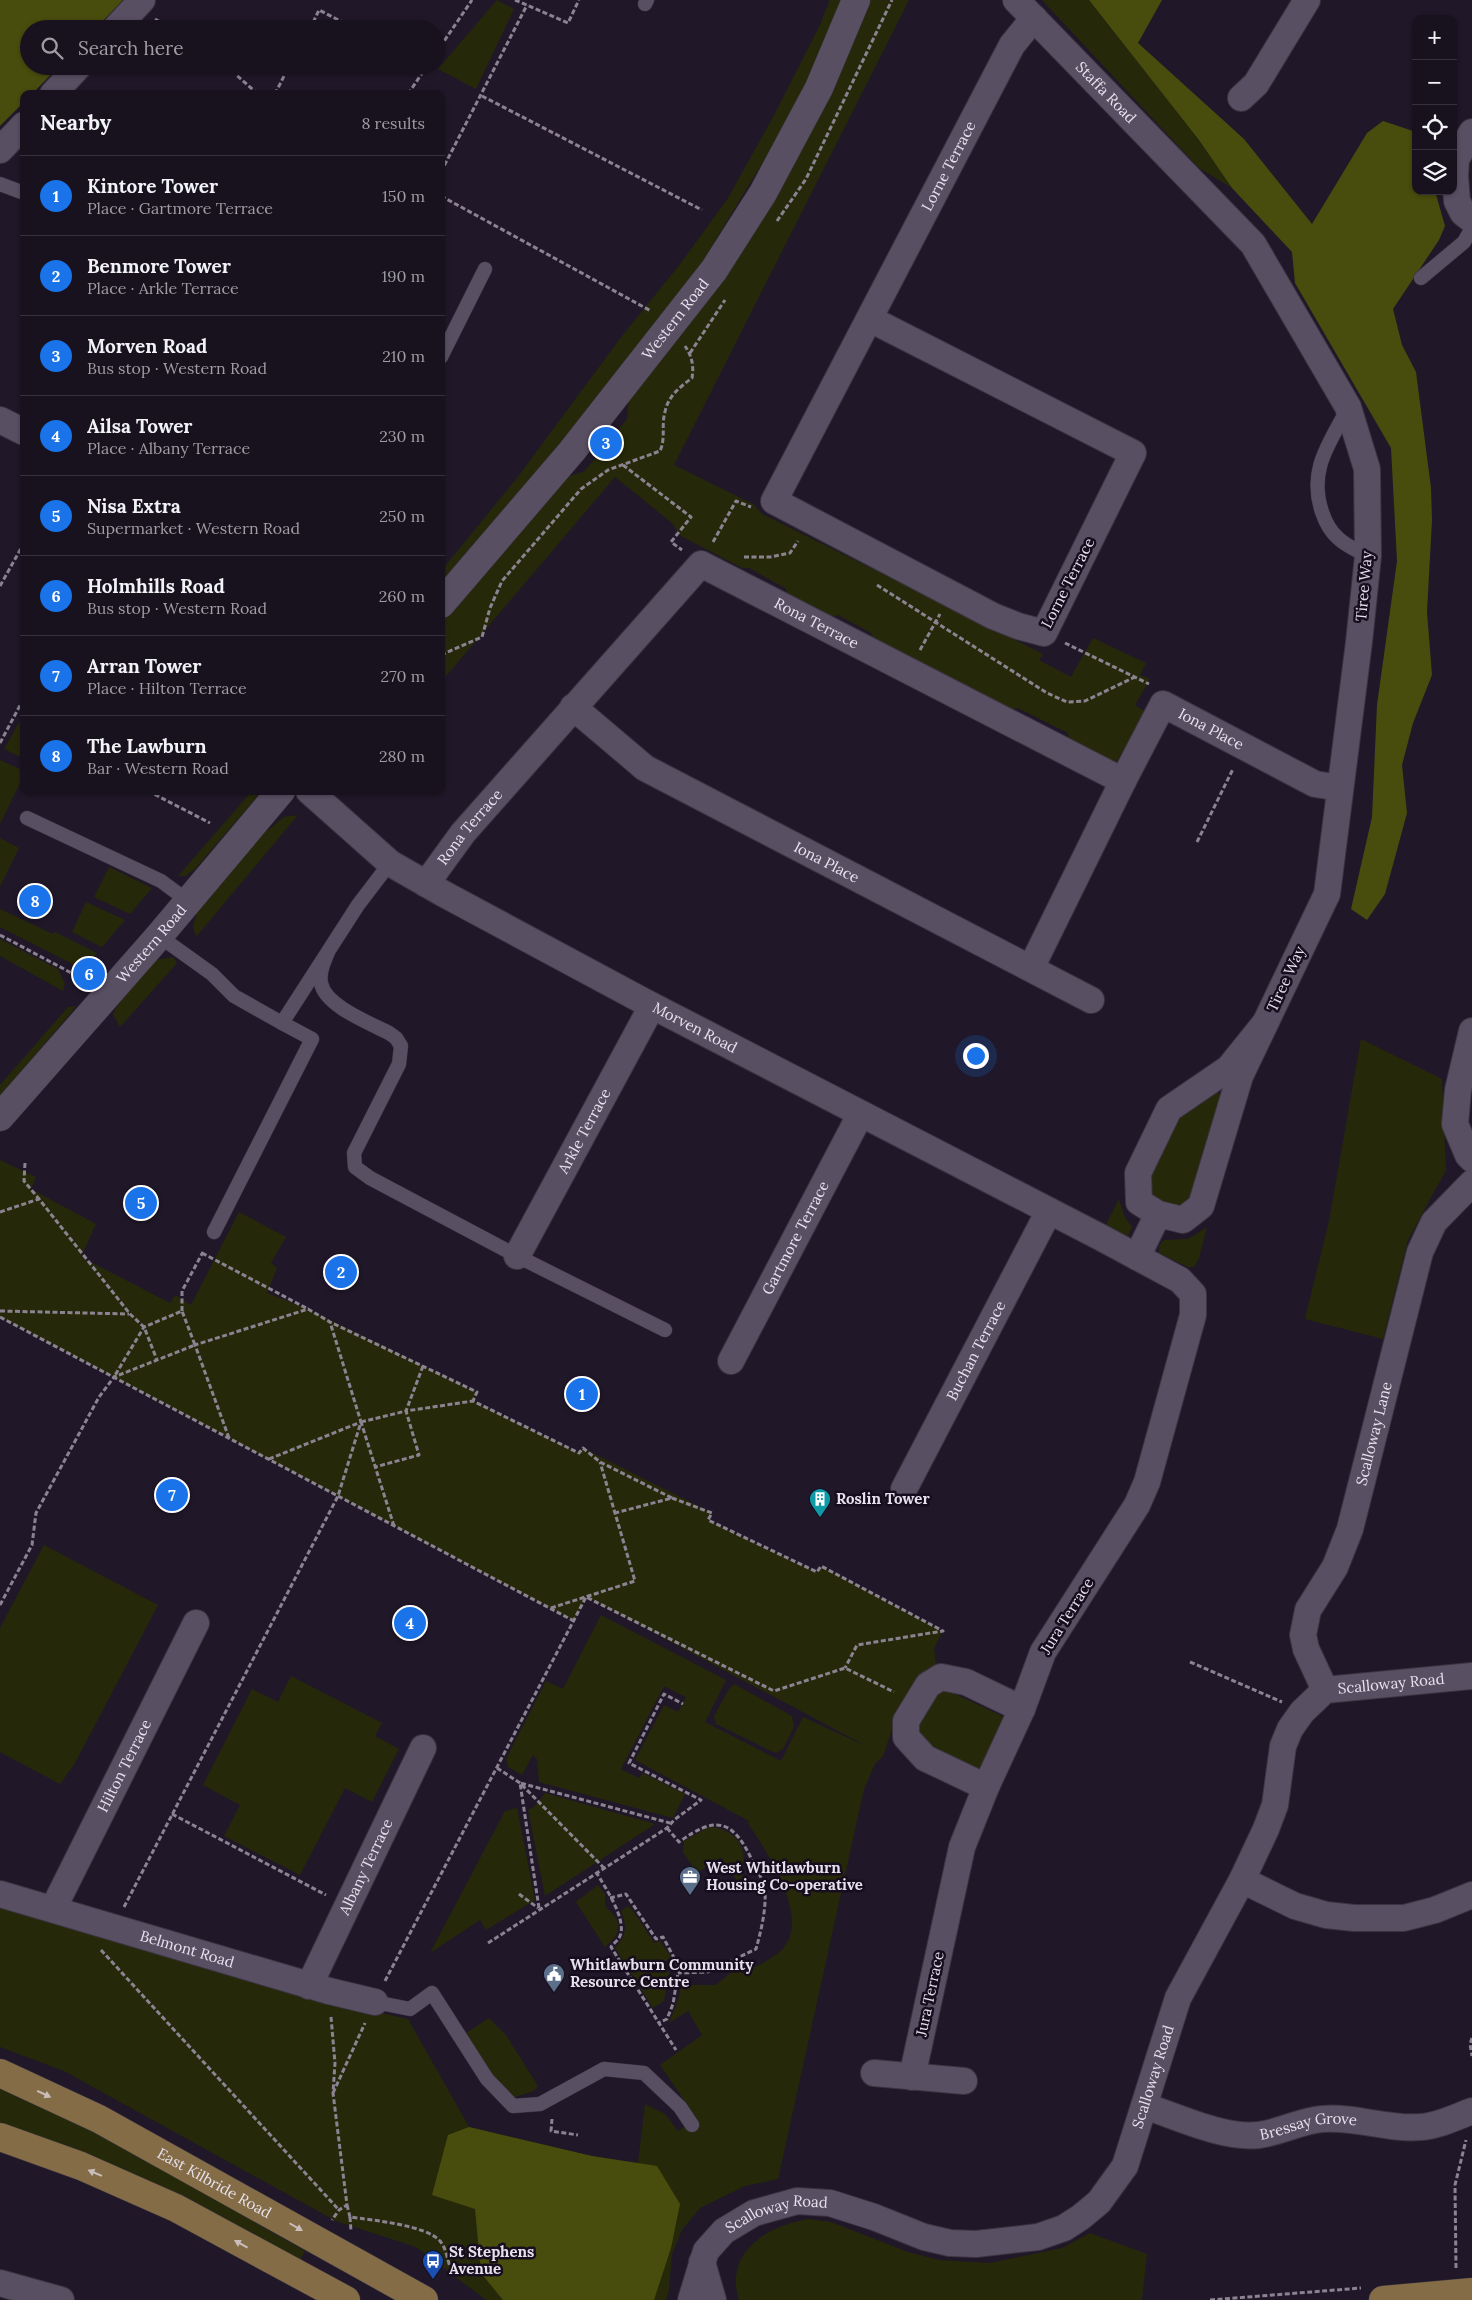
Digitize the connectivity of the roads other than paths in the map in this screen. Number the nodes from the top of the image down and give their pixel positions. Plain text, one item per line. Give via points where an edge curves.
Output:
1 (142, 0) edge
2 (856, 0) edge
3 (1307, 0) edge
4 (1025, 9) edge
5 (123, 20) edge
6 (71, 75) edge
7 (57, 90) edge
8 (1241, 98) dead end
9 (20, 129) edge
10 (1472, 132) edge
11 (0, 150) edge
12 (0, 184) edge
13 (1196, 185) joint
14 (20, 192) edge
15 (1472, 220) edge
16 (1472, 228) edge
17 (485, 269) dead end
18 (1421, 278) dead end
19 (870, 319) junction
20 (445, 349) edge
21 (1348, 407) junction
22 (0, 420) edge
23 (20, 430) edge
24 (1368, 556) junction
25 (445, 599) edge
26 (573, 707) junction
27 (1123, 781) junction
28 (1340, 788) junction
29 (279, 795) edge
30 (314, 795) edge
31 (27, 818) dead end
32 (390, 863) junction
33 (426, 884) junction
34 (188, 901) junction
35 (159, 936) junction
36 (328, 952) junction
37 (1031, 968) junction
38 (1091, 1000) dead end
39 (652, 1006) junction
40 (1266, 1022) junction
41 (282, 1023) junction
42 (1472, 1031) edge
43 (860, 1115) junction
44 (0, 1117) edge
45 (1472, 1159) edge
46 (1472, 1183) edge
47 (1049, 1211) junction
48 (1158, 1214) junction
49 (214, 1232) road end
50 (1100, 1237) joint
51 (517, 1256) junction
52 (1137, 1257) junction
53 (665, 1330) dead end
54 (731, 1361) dead end
55 (904, 1489) dead end
56 (196, 1623) dead end
57 (1472, 1676) edge
58 (1325, 1690) junction
59 (1022, 1709) junction
60 (423, 1748) dead end
61 (986, 1787) junction
62 (1242, 1880) junction
63 (0, 1894) edge
64 (1472, 1895) edge
65 (53, 1909) junction
66 (319, 1988) junction
67 (375, 2002) joint
68 (0, 2073) edge
69 (874, 2073) dead end
70 (912, 2077) junction
71 (964, 2081) dead end
72 (1145, 2106) junction
73 (1470, 2122) edge
74 (692, 2125) dead end
75 (0, 2137) edge
76 (702, 2262) junction
77 (1464, 2281) edge
78 (0, 2283) edge
79 (1375, 2294) edge
80 (60, 2300) edge
81 (346, 2300) edge
82 (424, 2300) edge
83 (691, 2300) edge
84 (713, 2300) edge

1 - 5 street
2 - 25 street, Western Road via 819,88 763,193 714,270 572,451
3 - 8 street via 1256,84
4 - 13 street, Staffa Road
4 - 19 street, Lorne Terrace via 1012,45
6 - 7 street
9 - 11 street
10 - 15 street via 1456,159 1455,176 1457,200 1463,213
12 - 14 lane
13 - 21 street, Tiree Way via 1253,244
16 - 18 lane via 1464,242
17 - 20 lane
19 - 19 street, Lorne Terrace via 774,501 950,593 1018,626 1044,633 1133,453
21 - 24 street, Tiree Way via 1367,468
21 - 24 lane via 1322,457 1316,478 1317,498 1324,519 1337,538
22 - 23 street
24 - 28 street, Tiree Way
26 - 27 street, Rona Terrace via 712,570
26 - 33 street, Rona Terrace via 463,833
26 - 37 street, Iona Place via 645,768
27 - 28 street, Iona Place via 1163,704 1315,784
27 - 37 street
28 - 40 street, Tiree Way via 1326,894
29 - 34 street, Western Road
30 - 32 street, Morven Road
31 - 34 lane via 161,881
32 - 33 street, Morven Road
32 - 36 lane
33 - 39 street, Morven Road
34 - 35 street, Western Road
35 - 41 lane via 212,974 234,996
35 - 44 street, Western Road
36 - 41 lane
36 - 51 lane via 321,968 321,983 328,997 389,1033 401,1046 399,1064 354,1153 355,1167
37 - 38 street, Iona Place
39 - 43 street, Morven Road
39 - 51 street, Arkle Terrace
40 - 48 street, Tiree Way via 1240,1076 1202,1206 1183,1220
40 - 48 street, Tiree Way via 1229,1068 1169,1109 1138,1173 1139,1202
41 - 49 lane via 312,1039
42 - 45 street via 1458,1090 1455,1124
43 - 47 street, Morven Road
43 - 54 street, Gartmore Terrace
46 - 58 street, Scalloway Lane via 1434,1222 1420,1252 1350,1529 1335,1566 1308,1610 1303,1634 1306,1649
47 - 50 street, Morven Road
47 - 55 street, Buchan Terrace
48 - 52 street
50 - 52 street, Jura Terrace
51 - 53 lane
52 - 59 street, Jura Terrace via 1180,1280 1193,1294 1193,1314 1147,1482 1137,1505 1043,1652
56 - 65 street, Hilton Terrace
57 - 58 street, Scalloway Road
58 - 62 street, Scalloway Road via 1290,1729 1283,1746 1275,1805
59 - 61 street, Jura Terrace
59 - 61 street via 966,1682 941,1677 928,1685 906,1721 906,1737 925,1758
60 - 66 street, Albany Terrace via 346,1905
61 - 70 street, Jura Terrace via 962,1847
62 - 64 street via 1295,1906 1326,1915 1354,1918 1404,1918
62 - 72 street, Scalloway Road via 1186,1979
63 - 65 street, Belmont Road
65 - 66 street, Belmont Road
66 - 67 street, Belmont Road
67 - 74 lane via 410,2009 432,1993 487,2079 513,2106 540,2104 604,2069 644,2074 680,2107
68 -> 82 main road, East Kilbride Road via 98,2119
69 - 70 street
70 - 71 street
72 - 73 street, Bressay Grove via 1241,2135 1274,2132 1321,2119 1422,2127
72 - 76 street, Scalloway Road via 1126,2166 1113,2185 1080,2218 1056,2231 1006,2242 950,2243 924,2237 830,2203 797,2201 754,2212 733,2224 714,2240
81 -> 75 main road via 176,2208 81,2166
76 - 83 street, Scalloway Road
76 - 84 street
77 - 79 main road
78 - 80 street

